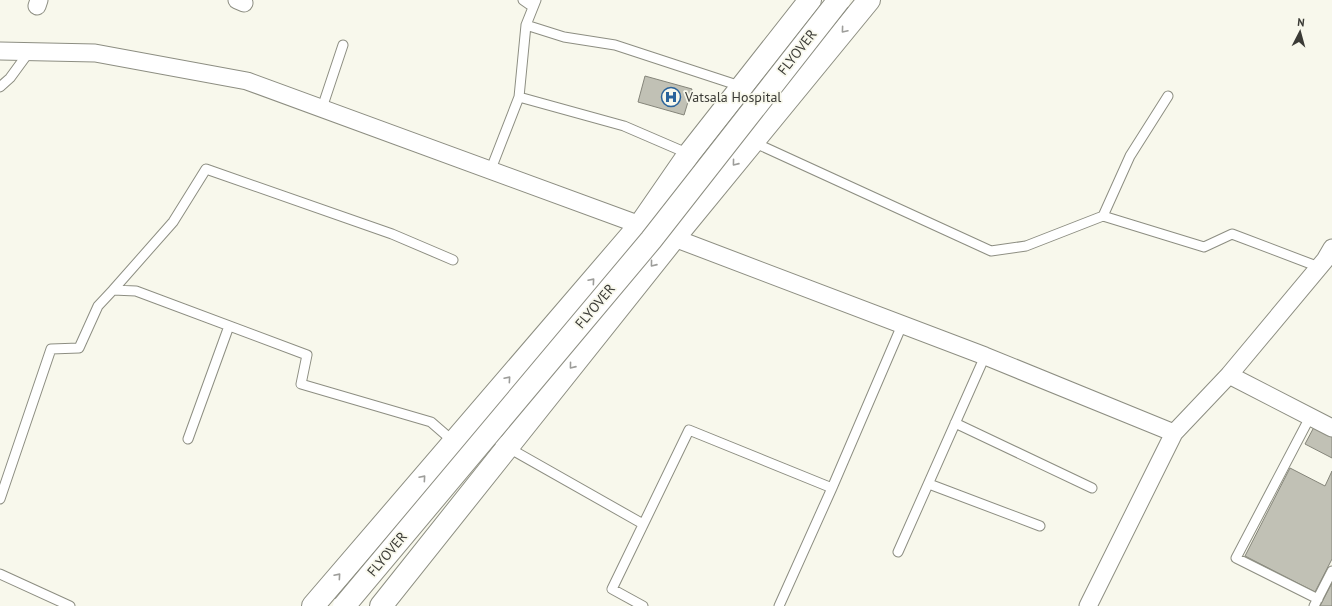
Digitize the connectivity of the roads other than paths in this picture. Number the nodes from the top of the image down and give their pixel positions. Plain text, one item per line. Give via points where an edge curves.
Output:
1 (523, 0) edge
2 (810, 0) edge
3 (839, 0) edge
4 (869, 0) edge
5 (535, 3) edge
6 (526, 25) junction
7 (344, 45) dead end
8 (0, 51) edge
9 (29, 52) junction
10 (743, 85) junction
11 (0, 86) edge
12 (1168, 96) dead end
13 (519, 98) junction
14 (322, 108) junction
15 (752, 142) junction
16 (689, 154) junction
17 (491, 169) junction
18 (1103, 216) junction
19 (640, 225) junction
20 (674, 238) junction
21 (1332, 248) edge
22 (453, 260) dead end
23 (1319, 267) junction
24 (113, 290) junction
25 (902, 325) junction
26 (229, 326) junction
27 (985, 356) junction
28 (1229, 375) junction
29 (1310, 417) junction
30 (472, 421) junction
31 (955, 424) junction
32 (1332, 428) edge
33 (1174, 432) junction
34 (188, 439) dead end
35 (454, 442) junction
36 (508, 447) junction
37 (929, 484) junction
38 (832, 488) junction
39 (1092, 488) dead end
40 (0, 499) edge
41 (644, 524) junction
42 (1040, 526) dead end
43 (898, 552) dead end
44 (1332, 571) edge
45 (0, 574) edge
46 (1316, 602) edge
47 (781, 605) edge
48 (70, 606) edge
49 (313, 606) edge
50 (344, 606) edge
51 (381, 606) edge
52 (642, 606) edge
53 (1088, 606) edge

1 - 5 lane
2 - 10 main road
3 - 50 main road, FLYOVER, bridge via 651,240
4 -> 15 main road
5 - 6 lane
6 - 10 lane via 564,37 615,45
6 - 13 lane
7 - 14 lane
8 - 9 street
9 - 11 lane via 10,78
9 - 14 street via 95,53 247,81
10 - 16 main road
12 - 18 lane via 1130,156
13 - 16 lane via 624,126
13 - 17 lane
14 - 17 street
15 - 18 lane via 991,250 1026,246
15 -> 20 main road
16 - 19 main road
17 - 19 street
18 - 23 lane via 1204,247 1232,234
19 - 20 street
30 -> 19 main road
20 - 25 street
20 -> 36 main road
21 - 23 street
22 - 24 lane via 392,234 206,169 173,222
23 - 28 street
24 - 26 lane via 136,292
24 - 40 lane via 98,306 79,348 51,349
25 - 27 street
25 - 38 lane
26 - 34 lane
26 - 35 lane via 307,355 301,384 431,422
27 - 31 lane
27 - 33 street
28 - 29 street
28 - 33 street
29 - 32 street
29 - 46 lane via 1236,558
30 - 35 main road
30 - 36 lane
31 - 37 lane
31 - 39 lane
33 - 53 street
49 -> 35 main road
36 - 41 lane
36 - 51 main road
37 - 42 lane
37 - 43 lane
38 - 41 lane via 689,430
38 - 47 lane
41 - 52 lane via 612,589
44 - 46 lane
45 - 48 lane

